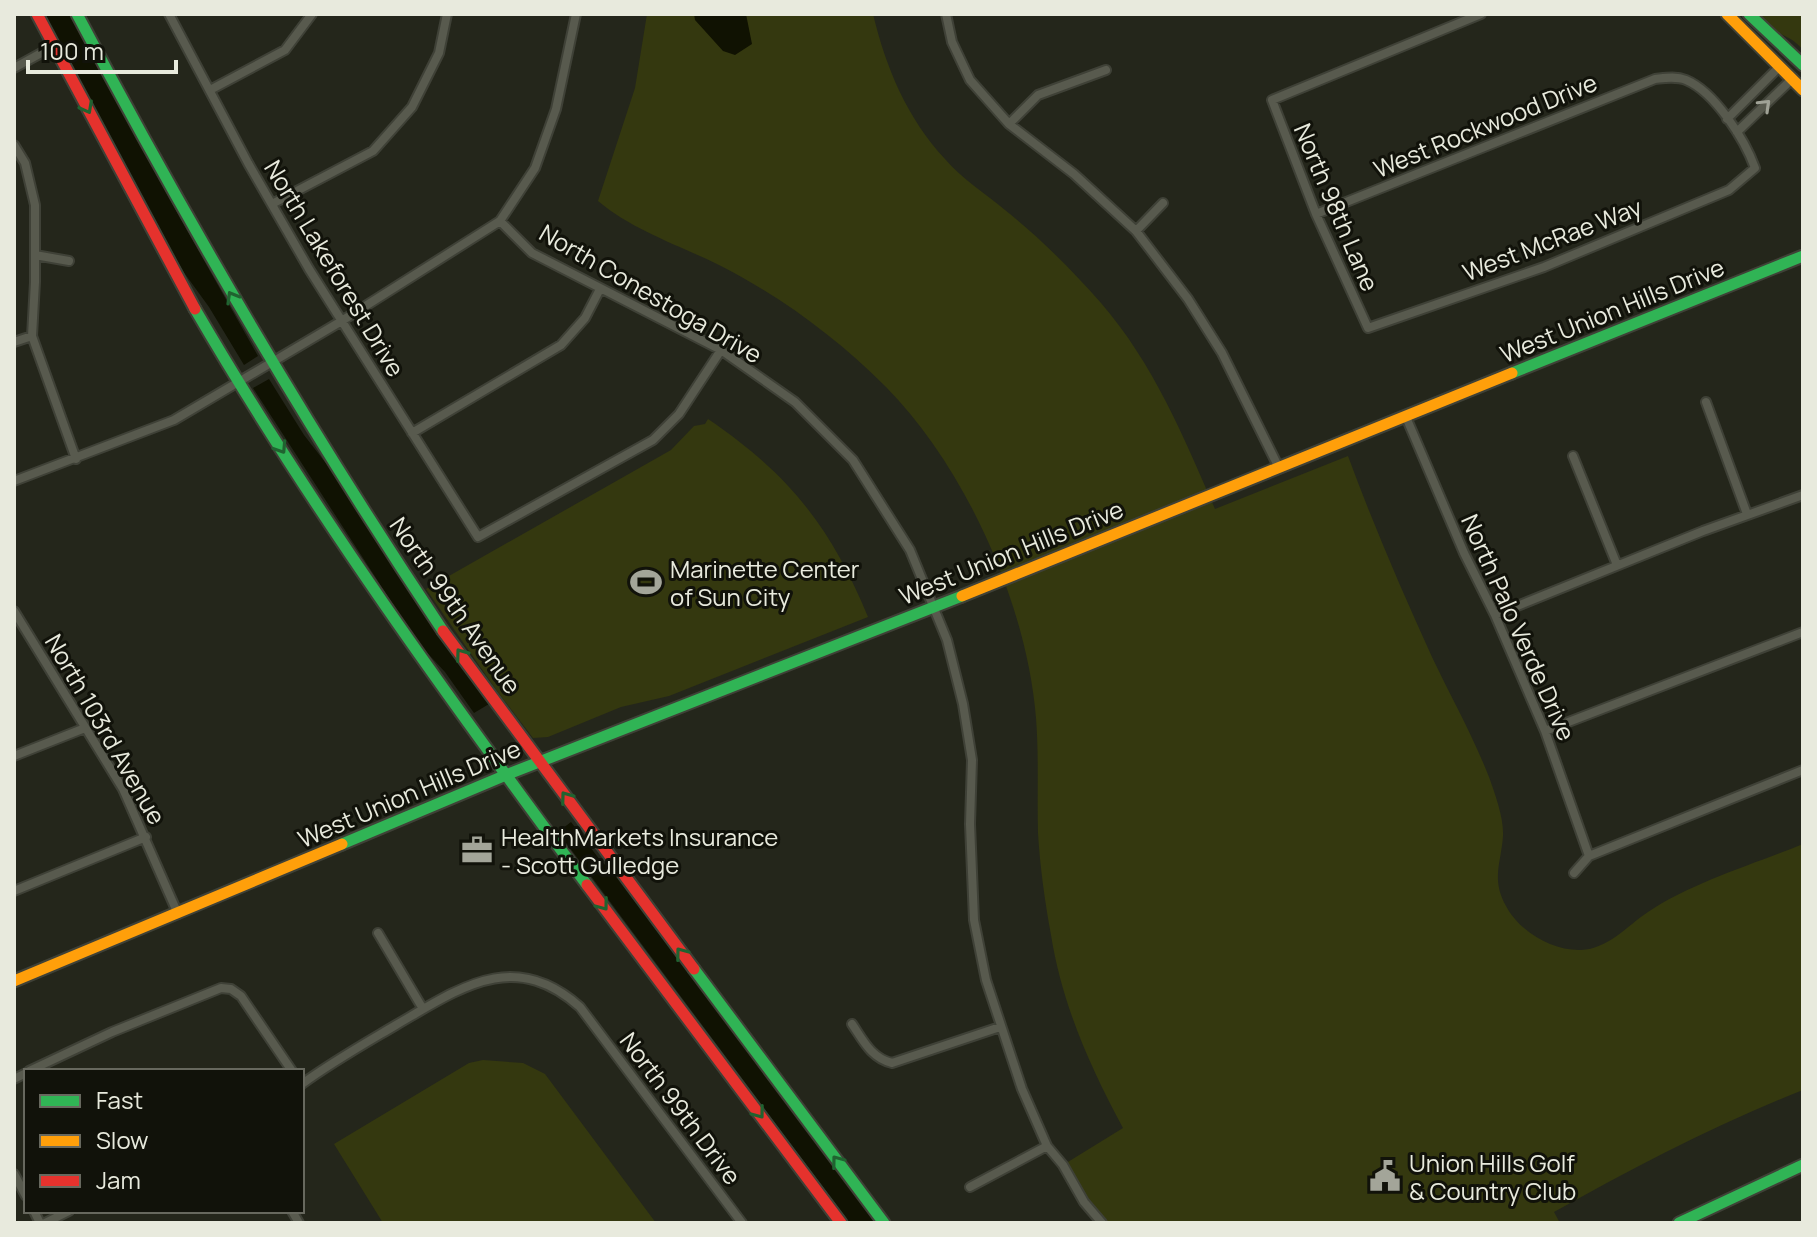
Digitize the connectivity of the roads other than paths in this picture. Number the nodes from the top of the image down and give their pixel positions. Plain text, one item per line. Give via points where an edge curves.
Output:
1 (37, 14) edge
2 (77, 14) edge
3 (169, 14) edge
4 (312, 14) edge
5 (447, 14) edge
6 (576, 14) edge
7 (946, 14) edge
8 (1481, 14) edge
9 (1727, 14) edge
10 (1749, 14) edge
11 (54, 46) junction
12 (1798, 51) edge
13 (1780, 66) junction
14 (1803, 67) edge
15 (14, 68) edge
16 (1106, 70) dead end
17 (1793, 78) junction
18 (210, 90) junction
19 (1803, 90) edge
20 (1727, 119) junction
21 (1009, 124) junction
22 (1737, 132) junction
23 (14, 145) edge
24 (1163, 203) dead end
25 (272, 204) junction
26 (1316, 214) junction
27 (500, 221) junction
28 (1136, 231) junction
29 (35, 255) junction
30 (1803, 256) edge
31 (69, 261) dead end
32 (600, 289) junction
33 (340, 322) junction
34 (1368, 328) joint
35 (32, 336) junction
36 (14, 342) edge
37 (721, 350) junction
38 (271, 364) junction
39 (239, 383) junction
40 (1706, 402) dead end
41 (1406, 417) junction
42 (412, 433) junction
43 (1573, 456) dead end
44 (76, 459) junction
45 (1279, 468) junction
46 (14, 481) edge
47 (1803, 495) edge
48 (1747, 514) junction
49 (1617, 565) junction
50 (935, 606) junction
51 (14, 612) edge
52 (1495, 615) junction
53 (1803, 632) edge
54 (85, 728) junction
55 (1545, 731) junction
56 (14, 756) edge
57 (540, 762) junction
58 (1803, 770) edge
59 (506, 775) junction
60 (146, 837) junction
61 (1589, 856) junction
62 (1574, 873) dead end
63 (14, 891) edge
64 (178, 914) junction
65 (378, 933) dead end
66 (14, 981) edge
67 (423, 1009) junction
68 (852, 1024) dead end
69 (1000, 1027) junction
70 (34, 1069) edge
71 (291, 1069) edge
72 (304, 1083) edge
73 (1047, 1146) junction
74 (1803, 1165) edge
75 (14, 1174) edge
76 (970, 1187) dead end
77 (24, 1192) edge
78 (64, 1213) edge
79 (42, 1223) edge
80 (742, 1223) edge
81 (841, 1223) edge
82 (884, 1223) edge
83 (1102, 1223) edge
84 (1679, 1223) edge

1 - 11 main road
38 -> 2 main road, North 99th Avenue via 170,191
3 - 18 street, North Lakeforest Drive
4 - 18 street via 285,50
5 - 25 street via 439,53 412,107 373,151
6 - 27 street via 556,109 535,168
7 - 21 street via 970,80
8 - 26 street, North 98th Lane via 1272,100
9 - 13 main road
10 - 12 main road
11 - 15 street
11 -> 39 main road
12 - 13 main road
12 - 14 main road
13 - 17 main road
13 - 20 street
14 - 17 main road
16 - 21 street via 1038,95
17 - 19 main road
22 -> 17 street
18 - 25 street, North Lakeforest Drive
20 - 22 street
20 - 26 street, West Rockwood Drive via 1684,79 1655,79
21 - 28 street
22 - 34 street, West McRae Way via 1755,168 1729,190 1544,267
23 - 29 street via 25,163 35,205
24 - 28 street
25 - 33 street, North Lakeforest Drive
26 - 34 street, North 98th Lane
27 - 32 street, North Conestoga Drive via 532,253
27 - 33 street
28 - 45 street via 1222,353
29 - 31 street
29 - 35 street
30 - 41 main road, West Union Hills Drive
32 - 37 street, North Conestoga Drive
32 - 42 street via 585,318 561,345
33 - 38 street
33 - 42 street, North Lakeforest Drive
35 - 36 street
35 - 44 street
37 - 42 street, North Lakeforest Drive via 679,414 653,440 478,537
37 - 50 street, North Conestoga Drive via 795,402 853,460 910,550
38 - 39 street
57 -> 38 main road, North 99th Avenue via 418,592
39 - 44 street via 174,420
39 -> 59 main road via 384,604
40 - 48 street
41 - 45 main road, West Union Hills Drive
41 - 52 street, North Palo Verde Drive
43 - 49 street
44 - 46 street
45 - 50 main road, West Union Hills Drive
47 - 48 street
48 - 49 street
49 - 52 street
50 - 57 main road, West Union Hills Drive
50 - 69 street, North Conestoga Drive via 963,704 972,760 974,920
51 - 54 street, North 103rd Avenue
52 - 55 street, North Palo Verde Drive
53 - 55 street
54 - 56 street
54 - 60 street, North 103rd Avenue
55 - 61 street, North Palo Verde Drive
57 - 59 main road, West Union Hills Drive
82 -> 57 main road, North 99th Avenue
58 - 61 street
59 - 64 main road, West Union Hills Drive
59 -> 81 main road
60 - 63 street
60 - 64 street, North 103rd Avenue
61 - 62 street
64 - 66 main road, West Union Hills Drive
65 - 67 street
67 - 72 street, North 99th Drive
67 - 80 street, North 99th Drive via 479,980 515,977 551,986 571,999
68 - 69 street via 868,1049 892,1063
69 - 73 street, North Conestoga Drive
70 - 71 street via 226,988 241,996
73 - 76 street
73 - 83 street, North Conestoga Drive
74 - 84 main road
75 - 77 street
78 - 79 street

